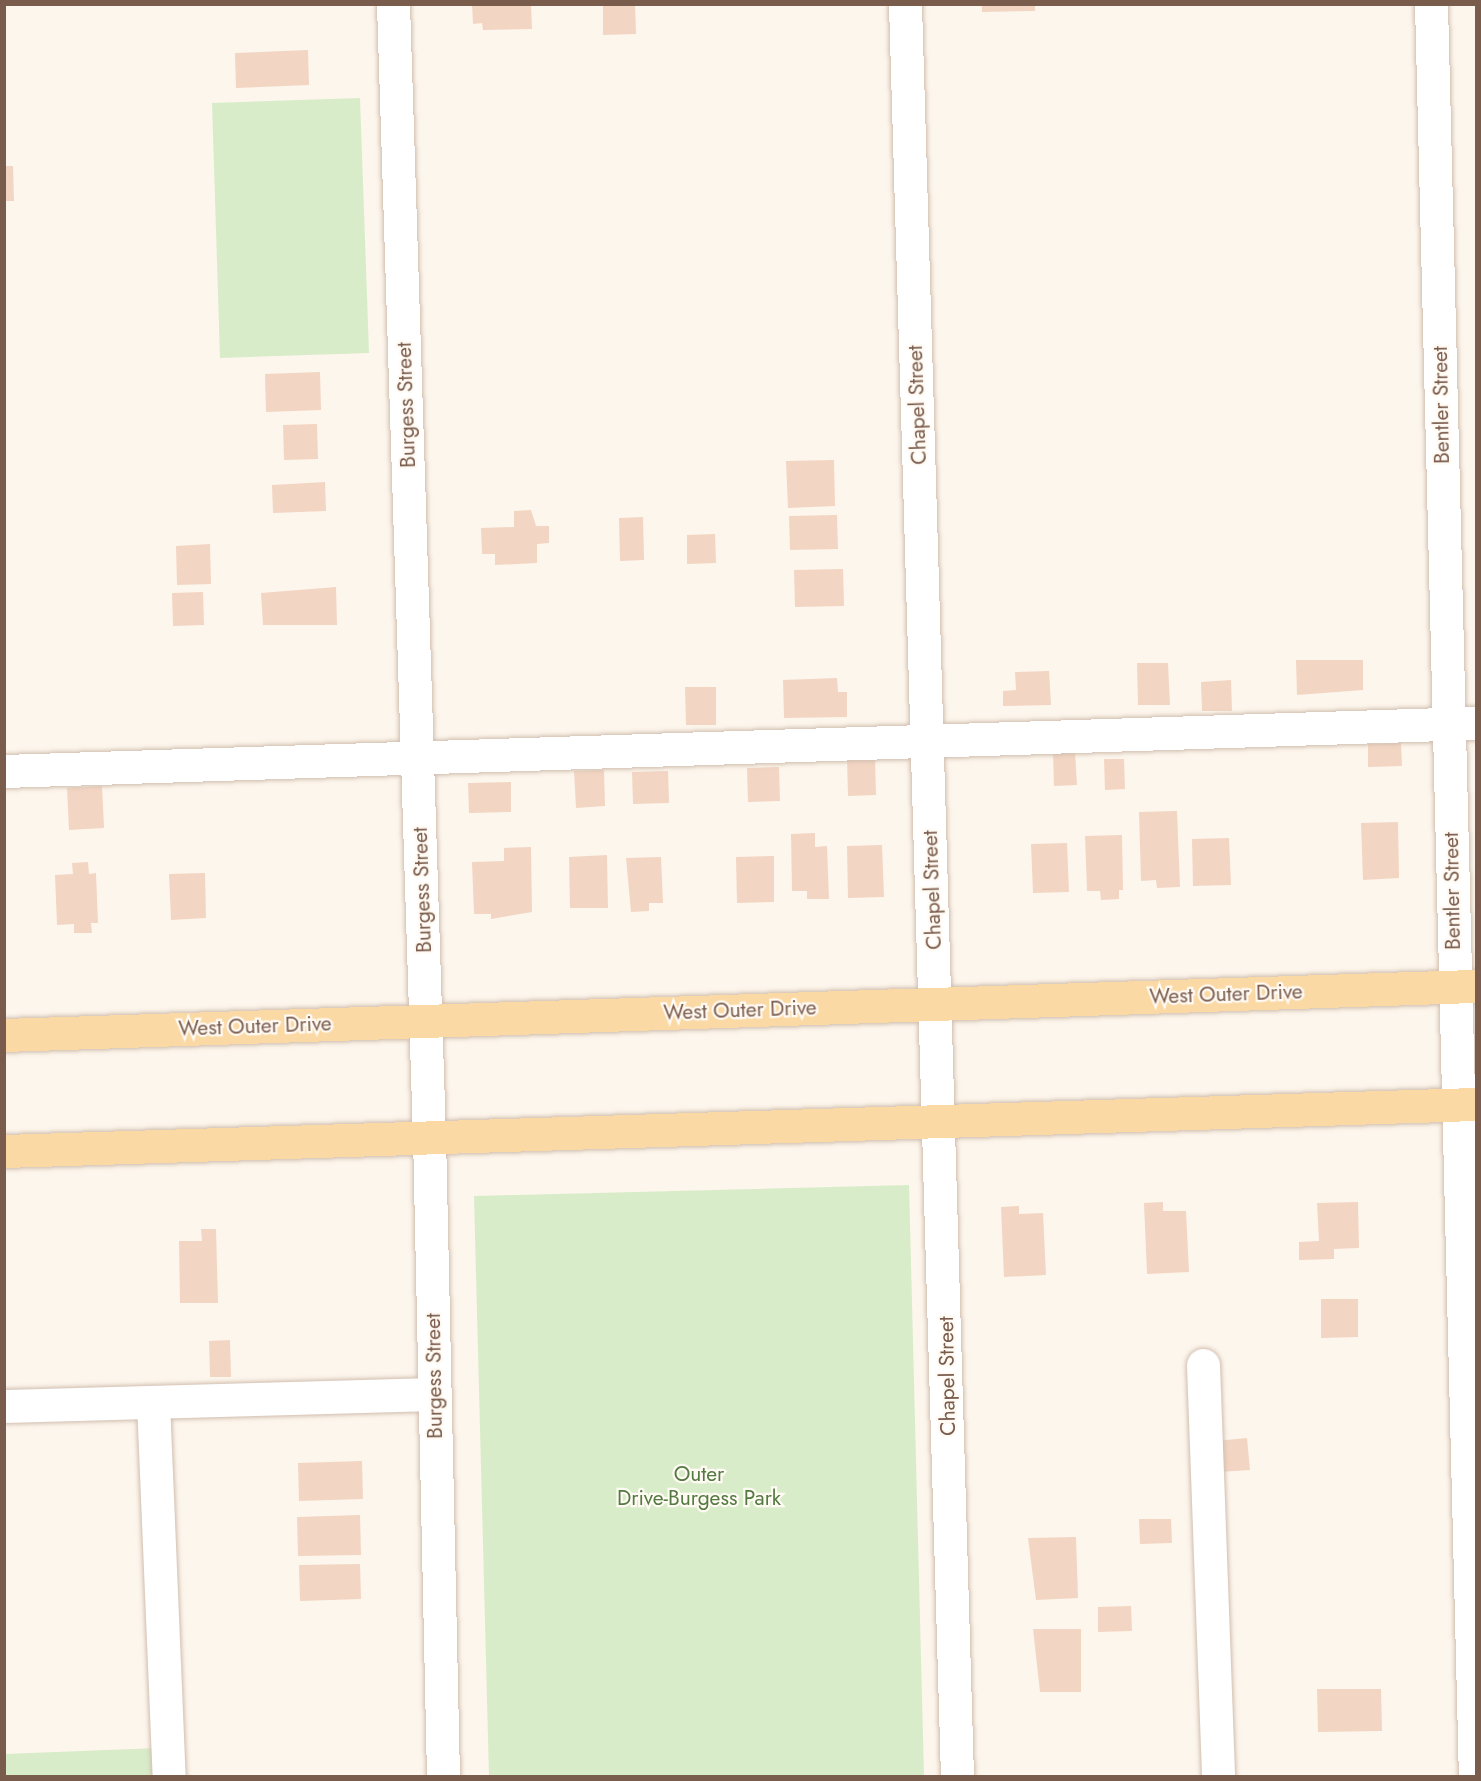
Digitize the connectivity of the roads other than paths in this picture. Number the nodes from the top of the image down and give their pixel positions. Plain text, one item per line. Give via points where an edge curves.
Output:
1 (393, 4) edge
2 (905, 4) edge
3 (1431, 4) edge
4 (1462, 723) edge
5 (928, 741) junction
6 (417, 756) junction
7 (4, 771) edge
8 (1465, 986) edge
9 (936, 1004) junction
10 (426, 1020) junction
11 (4, 1035) edge
12 (1467, 1104) edge
13 (940, 1122) junction
14 (429, 1135) junction
15 (4, 1151) edge
16 (1203, 1365) dead end
17 (435, 1394) junction
18 (153, 1402) junction
19 (4, 1406) edge
20 (170, 1776) edge
21 (443, 1776) edge
22 (957, 1776) edge
23 (1218, 1776) edge
24 (1475, 1776) edge

1 - 6 street, Burgess Street
2 - 5 street, Chapel Street
3 - 4 street, Bentler Street
4 - 5 street
4 - 8 street, Bentler Street
5 - 6 street
5 - 9 street, Chapel Street
6 - 7 street
6 - 10 street, Burgess Street
8 - 9 main road, West Outer Drive
8 - 12 street, Bentler Street
9 - 10 main road, West Outer Drive
9 - 13 street, Chapel Street
10 - 11 main road, West Outer Drive
10 - 14 street, Burgess Street
12 - 13 main road
12 - 24 street, Bentler Street
13 - 14 main road
13 - 22 street, Chapel Street
14 - 15 main road
14 - 17 street, Burgess Street
16 - 23 street
17 - 18 street
17 - 21 street, Burgess Street
18 - 19 street
18 - 20 street

